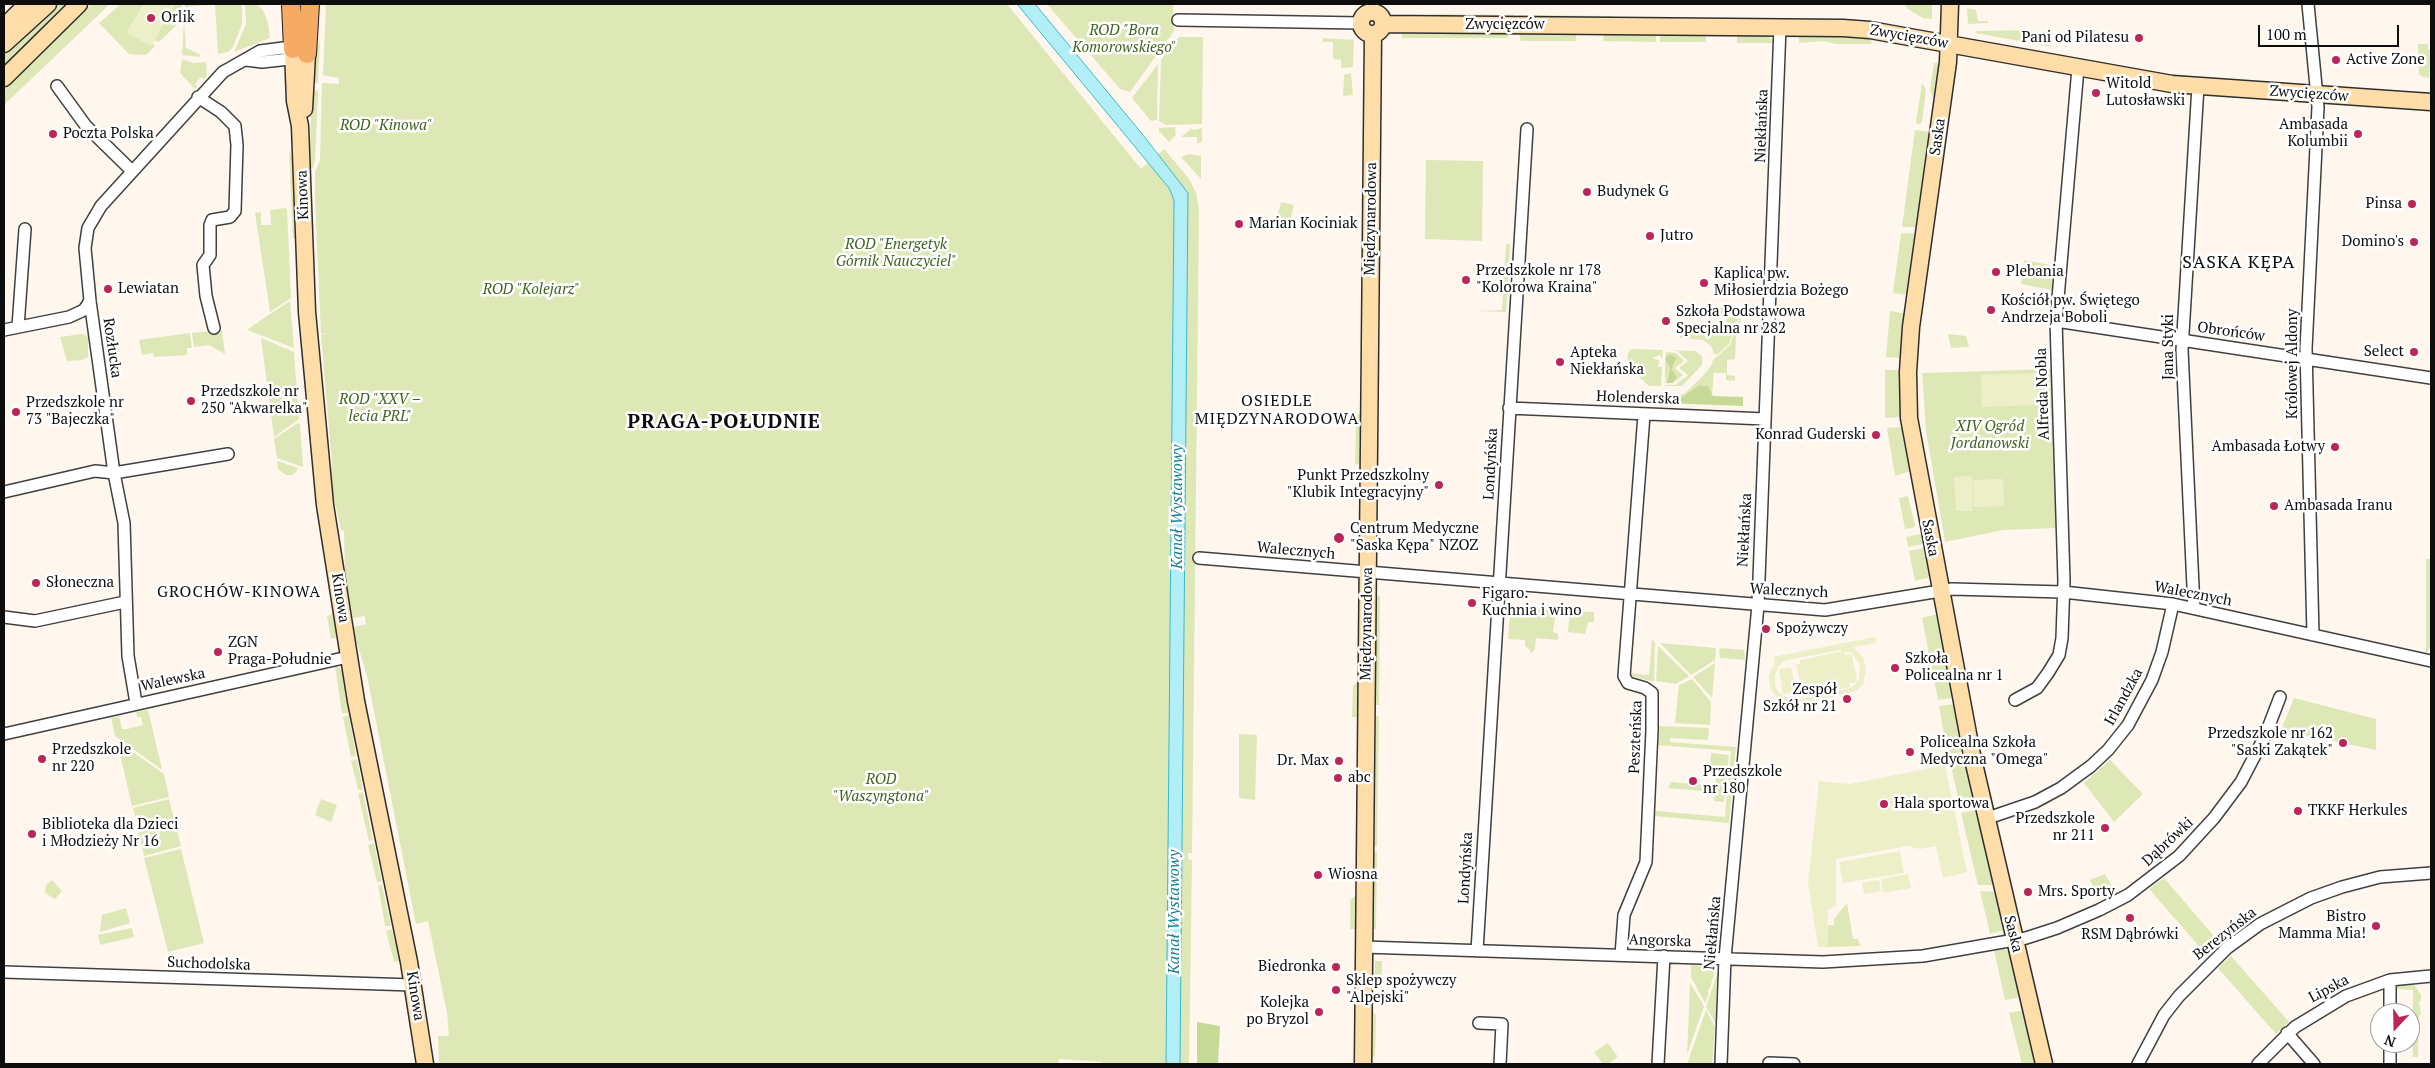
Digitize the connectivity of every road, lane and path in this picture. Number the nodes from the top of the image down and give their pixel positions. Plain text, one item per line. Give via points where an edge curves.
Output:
1 (27, 4) edge
2 (48, 4) edge
3 (79, 4) edge
4 (291, 4) edge
5 (310, 4) edge
6 (1950, 4) edge
7 (2308, 4) edge
8 (1373, 19) edge
9 (1178, 20) dead end
10 (4, 27) edge
11 (1780, 27) junction
12 (4, 44) edge
13 (1950, 44) junction
14 (298, 54) junction
15 (2078, 68) junction
16 (4, 78) edge
17 (57, 86) dead end
18 (2198, 86) junction
19 (2316, 94) junction
20 (198, 97) junction
21 (2431, 102) edge
22 (1527, 129) dead end
23 (132, 171) junction
24 (25, 229) dead end
25 (90, 300) junction
26 (2056, 321) junction
27 (18, 327) junction
28 (214, 328) dead end
29 (4, 330) edge
30 (2182, 340) junction
31 (2306, 358) junction
32 (2431, 378) edge
33 (1509, 408) junction
34 (1644, 415) junction
35 (1765, 419) junction
36 (228, 454) dead end
37 (114, 473) junction
38 (4, 492) edge
39 (1199, 558) dead end
40 (1368, 572) junction
41 (1499, 583) junction
42 (1940, 590) junction
43 (2063, 592) junction
44 (1629, 595) junction
45 (125, 602) junction
46 (2173, 604) junction
47 (1758, 605) junction
48 (2194, 608) junction
49 (4, 617) edge
50 (2313, 635) junction
51 (348, 657) junction
52 (2431, 661) edge
53 (2280, 697) dead end
54 (2015, 700) dead end
55 (136, 703) junction
56 (4, 734) edge
57 (1985, 819) junction
58 (2431, 872) edge
59 (2014, 941) junction
60 (1364, 947) junction
61 (1477, 951) junction
62 (1621, 955) junction
63 (1664, 956) junction
64 (1725, 958) junction
65 (4, 972) edge
66 (2431, 976) edge
67 (2390, 980) junction
68 (413, 985) junction
69 (2390, 1003) edge
70 (1479, 1023) dead end
71 (2287, 1033) junction
72 (1769, 1063) edge
73 (425, 1064) edge
74 (1363, 1064) edge
75 (1500, 1064) edge
76 (1658, 1064) edge
77 (1721, 1064) edge
78 (1794, 1064) edge
79 (2044, 1064) edge
80 (2138, 1064) edge
81 (2258, 1064) edge
82 (2314, 1064) edge

1 - 10 street
2 - 12 street
3 - 16 street
4 - 14 main road
5 - 14 main road
6 - 13 street, Saska
7 - 19 street, Królowej Aldony
8 - 9 street, Zwycięzców
8 - 11 street, Zwycięzców
8 - 40 street, Międzynarodowa
11 - 13 street, Zwycięzców via 1870,30
11 - 35 street, Niekłańska
13 - 15 street, Zwycięzców
13 - 42 street, Saska via 1908,372 1911,435
14 - 20 street, Rozłucka via 279,48 260,51 223,72
14 - 51 street, Kinowa via 305,101 300,126 312,377 327,514
15 - 18 street, Zwycięzców
15 - 26 street, Alfreda Nobla
17 - 23 street via 86,126
18 - 19 street, Zwycięzców
18 - 30 street, Jana Styki
19 - 21 street, Zwycięzców
19 - 31 street, Królowej Aldony
20 - 23 street, Rozłucka
20 - 28 street via 235,126 235,211 230,217 212,220 210,255 202,265
22 - 33 street, Londyńska
23 - 25 street, Rozłucka via 101,206 88,228 84,248
24 - 27 street
25 - 27 street via 84,310 69,316
25 - 37 street, Rozłucka
26 - 30 street, Obrońców
26 - 43 street, Alfreda Nobla
27 - 29 street
30 - 31 street, Obrońców
30 - 48 street, Jana Styki
31 - 32 street, Obrońców
31 - 50 street, Królowej Aldony
33 - 34 street, Holenderska
33 - 41 street, Londyńska
34 - 35 street, Holenderska
34 - 44 street, Peszteńska
35 - 47 street, Niekłańska
36 - 37 street
37 - 38 street via 95,471
37 - 45 street, Rozłucka via 124,523
39 - 40 street, Walecznych
40 - 41 street, Walecznych
40 - 60 street, Międzynarodowa
41 - 44 street, Walecznych
41 - 61 street, Londyńska
42 - 43 street, Walecznych
42 - 47 street, Walecznych via 1825,610
42 - 57 street, Saska
43 - 46 street, Walecznych
43 - 54 street, Alfreda Nobla via 2059,655 2037,688
44 - 47 street, Walecznych
44 - 62 street, Peszteńska via 1625,679 1649,690 1653,696 1646,862 1624,915
45 - 49 street via 35,621
45 - 55 street, Rozłucka via 128,656
46 - 48 street, Walecznych
46 - 57 street, Irlandzka via 2152,680 2128,725 2108,750 2061,788 2035,802
47 - 64 street, Niekłańska
48 - 50 street, Walecznych
50 - 52 street, Walecznych
51 - 55 street, Walewska
51 - 68 street, Kinowa
53 - 59 street, Dąbrówki via 2245,775 2214,818 2179,856 2128,895 2099,910 2057,928
55 - 56 street, Walewska
57 - 59 street, Saska
58 - 80 street, Berezyńska via 2380,877 2342,887 2306,900 2260,924 2222,953 2179,996 2164,1015
59 - 64 street, Angorska via 1873,961
59 - 79 street, Saska
60 - 61 street, Angorska
60 - 74 street, Międzynarodowa
61 - 62 street, Angorska
62 - 63 street, Angorska
63 - 64 street, Angorska
63 - 76 street
64 - 77 street, Niekłańska
65 - 68 street, Suchodolska
66 - 67 street, Lipska
67 - 69 street
67 - 71 street, Lipska via 2346,996
68 - 73 street, Kinowa
70 - 75 street via 1502,1024
71 - 81 street, Lipska
71 - 82 street
72 - 78 street

